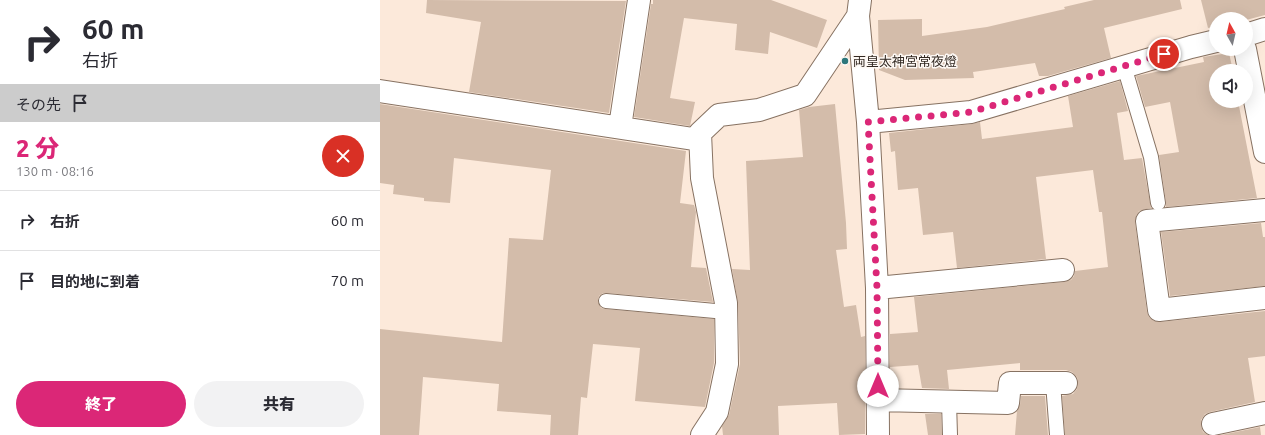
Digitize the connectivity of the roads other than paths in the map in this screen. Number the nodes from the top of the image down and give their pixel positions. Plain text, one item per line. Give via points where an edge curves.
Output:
1 (639, 0) edge
2 (859, 8) edge
3 (1265, 29) edge
4 (1253, 33) edge
5 (1209, 43) edge
6 (1246, 56) edge
7 (1124, 66) junction
8 (380, 91) edge
9 (868, 122) junction
10 (620, 127) junction
11 (700, 140) junction
12 (1265, 152) edge
13 (1158, 203) dead end
14 (1265, 210) edge
15 (1063, 270) dead end
16 (877, 288) junction
17 (1265, 298) edge
18 (606, 301) dead end
19 (726, 312) junction
20 (1059, 383) joint
21 (878, 400) junction
22 (949, 402) junction
23 (1265, 413) edge
24 (1213, 424) dead end
25 (702, 435) edge
26 (878, 435) edge
27 (950, 435) edge
28 (1057, 435) edge

1 - 10 street
2 - 9 street
2 - 11 street via 805,95 759,110 720,116 700,132
3 - 4 street
5 - 7 street
6 - 12 street
7 - 9 street via 971,112
7 - 13 lane via 1151,157
8 - 10 street
9 - 16 street
10 - 11 street
11 - 19 street via 702,178
14 - 17 street via 1147,222 1159,310
15 - 16 street
16 - 21 street
18 - 19 lane
19 - 25 street via 727,364 717,412
20 - 22 street via 1010,383 1008,403
20 - 28 lane
21 - 22 street
21 - 26 street
22 - 27 lane
23 - 24 street

